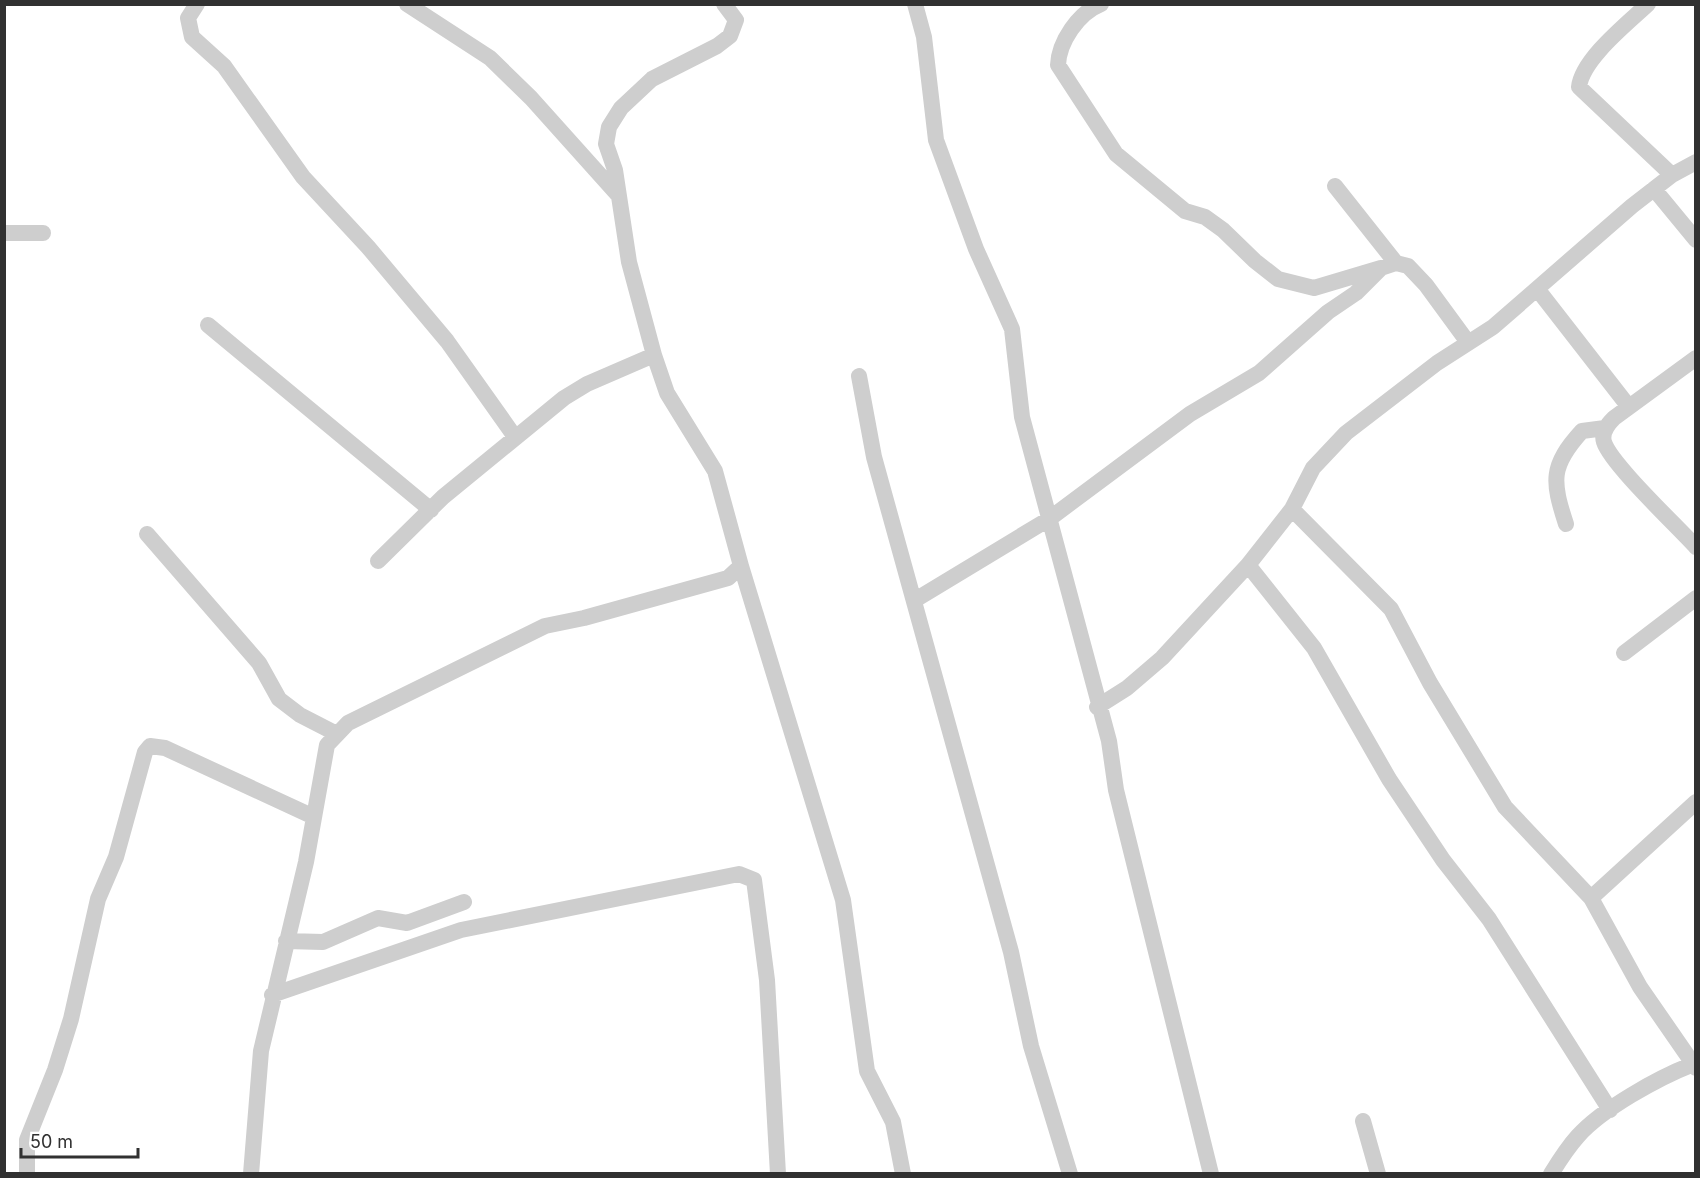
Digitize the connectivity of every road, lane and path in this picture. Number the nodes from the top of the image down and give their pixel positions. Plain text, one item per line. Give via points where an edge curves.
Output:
1 (197, 4) edge
2 (407, 4) edge
3 (724, 4) edge
4 (915, 4) edge
5 (1101, 4) edge
6 (1648, 4) edge
7 (1695, 162) edge
8 (1672, 175) junction
9 (1335, 186) dead end
10 (1654, 189) junction
11 (619, 195) junction
12 (4, 233) edge
13 (43, 233) dead end
14 (1695, 240) edge
15 (1388, 265) junction
16 (1538, 290) junction
17 (208, 325) dead end
18 (1467, 341) junction
19 (654, 355) junction
20 (1695, 358) edge
21 (859, 376) dead end
22 (1629, 407) junction
23 (1605, 428) junction
24 (515, 437) junction
25 (1292, 509) junction
26 (431, 510) junction
27 (1049, 519) junction
28 (1566, 524) dead end
29 (147, 534) dead end
30 (1695, 546) edge
31 (378, 561) dead end
32 (1248, 565) junction
33 (741, 566) junction
34 (1695, 598) edge
35 (915, 600) junction
36 (1624, 653) dead end
37 (1098, 707) junction
38 (335, 734) junction
39 (1695, 801) edge
40 (314, 817) junction
41 (1591, 898) junction
42 (465, 902) dead end
43 (286, 940) junction
44 (272, 995) junction
45 (1693, 1066) edge
46 (1610, 1110) junction
47 (1363, 1121) dead end
48 (27, 1173) edge
49 (251, 1173) edge
50 (778, 1173) edge
51 (903, 1173) edge
52 (1070, 1173) edge
53 (1211, 1173) edge
54 (1378, 1173) edge
55 (1551, 1173) edge

1 - 24 street via 188,18 192,37 224,66 303,177 447,341
2 - 11 street via 490,58
3 - 11 street via 736,20 730,36 652,79 621,108 609,127 606,144
4 - 27 street via 924,37 936,140 976,249 1012,328 1022,417
5 - 15 street via 1078,23 1062,44 1058,65 1116,154 1185,211 1205,217 1223,230 1278,279 1314,288
6 - 8 street via 1585,69 1579,87
7 - 8 street
8 - 10 street
9 - 15 street
10 - 14 street
10 - 16 street via 1585,245
11 - 19 street via 629,262
12 - 13 street
15 - 18 street via 1407,266
15 - 27 street via 1258,373 1190,414
16 - 18 street via 1492,327
16 - 22 street
17 - 26 street
18 - 25 street via 1346,433 1313,468
19 - 24 street via 587,384
19 - 33 street via 667,393 715,471
20 - 22 street
21 - 35 street via 874,457
22 - 23 street
23 - 28 street via 1582,431 1559,460 1558,501
23 - 30 street via 1604,441 1617,463
24 - 26 street
25 - 32 street
25 - 41 street via 1391,609 1430,683 1505,807
26 - 31 street
27 - 35 street
27 - 37 street
29 - 38 street via 259,663 279,699
32 - 37 street via 1162,658
32 - 46 street via 1314,648 1389,778 1443,860 1489,919
33 - 38 street via 728,578 545,626 348,723
33 - 51 street via 843,900 867,1071 893,1122
34 - 36 street
35 - 52 street via 924,645 1011,952 1031,1046
37 - 53 street
38 - 40 street via 327,745
39 - 41 street
40 - 43 street
40 - 48 street via 165,748 150,746 145,752 116,857 98,899 71,1019 27,1140
41 - 45 street via 1608,934
42 - 43 street via 407,923 378,918 323,942
43 - 44 street
44 - 49 street via 261,1051
44 - 50 street via 461,930 740,874 754,880 767,980
45 - 46 street via 1667,1074
46 - 55 street via 1578,1136
47 - 54 street

